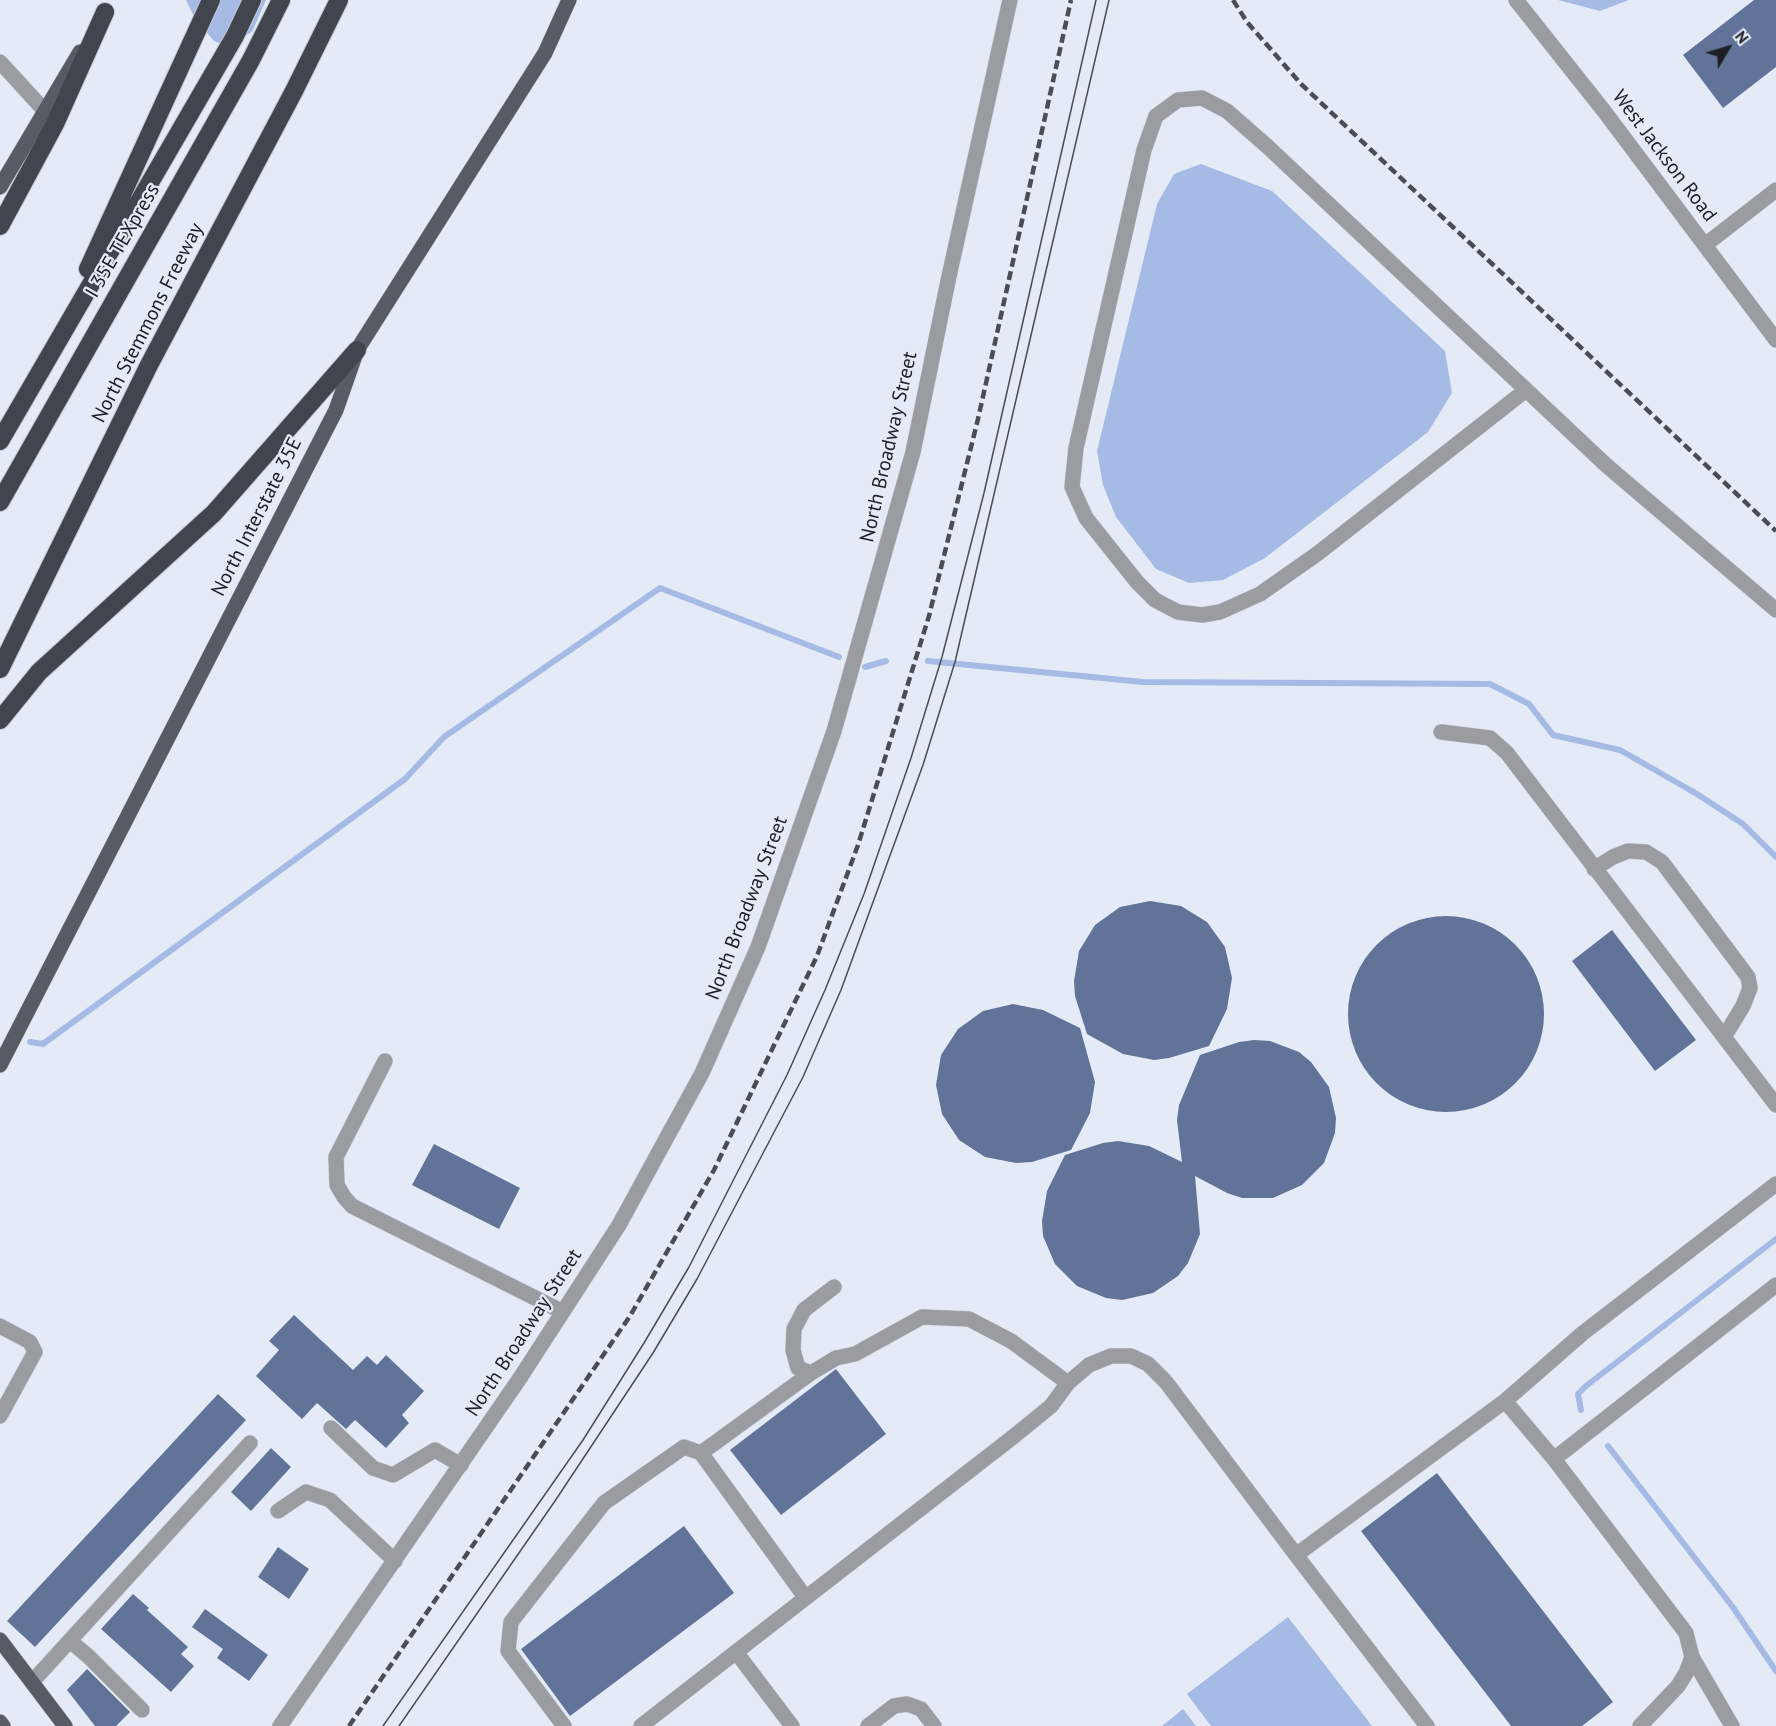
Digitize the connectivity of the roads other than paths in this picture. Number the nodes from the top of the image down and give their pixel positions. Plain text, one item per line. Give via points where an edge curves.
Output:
1 (211, 0) edge
2 (252, 0) edge
3 (281, 0) edge
4 (339, 0) edge
5 (569, 0) edge
6 (1010, 0) edge
7 (1516, 0) edge
8 (107, 6) edge
9 (0, 62) edge
10 (44, 110) junction
11 (0, 187) edge
12 (1776, 190) edge
13 (0, 226) edge
14 (1705, 245) junction
15 (1776, 340) edge
16 (54, 346) junction
17 (357, 350) junction
18 (1526, 390) junction
19 (0, 441) edge
20 (0, 502) edge
21 (1776, 610) edge
22 (0, 669) edge
23 (0, 720) edge
24 (1441, 732) dead end
25 (1594, 869) junction
26 (1724, 1037) junction
27 (385, 1061) dead end
28 (0, 1065) edge
29 (1776, 1105) edge
30 (1776, 1184) edge
31 (1776, 1285) edge
32 (834, 1287) dead end
33 (563, 1312) junction
34 (0, 1326) edge
35 (811, 1373) junction
36 (1068, 1383) junction
37 (1505, 1401) junction
38 (0, 1416) edge
39 (331, 1428) dead end
40 (250, 1443) dead end
41 (701, 1453) junction
42 (1554, 1459) junction
43 (461, 1465) junction
44 (278, 1511) dead end
45 (1296, 1555) junction
46 (395, 1561) junction
47 (805, 1597) junction
48 (0, 1640) edge
49 (70, 1641) junction
50 (735, 1652) junction
51 (1692, 1657) junction
52 (32, 1682) junction
53 (142, 1710) dead end
54 (0, 1722) edge
55 (3, 1726) edge
56 (65, 1726) edge
57 (280, 1726) edge
58 (564, 1726) edge
59 (641, 1726) edge
60 (792, 1726) edge
61 (868, 1726) edge
62 (934, 1726) edge
63 (1427, 1726) edge
64 (1639, 1726) edge
65 (1732, 1726) edge

1 - 16 highway
2 - 16 highway via 235,36
3 - 20 highway, I 35E TEXpress via 251,60
4 - 22 highway, North Stemmons Freeway via 149,365
5 - 17 main road, North Interstate 35E via 545,53
6 - 33 street, North Broadway Street via 913,452 840,709 797,841 758,947 702,1073 619,1225
7 - 14 street, West Jackson Road
8 - 10 main road
8 - 13 highway via 54,124
9 - 10 street
10 - 11 main road
12 - 14 street
14 - 15 street, West Jackson Road
16 - 19 highway
17 - 23 highway via 214,513 39,672
17 - 28 main road, North Interstate 35E via 336,410
18 - 18 street via 1227,111 1202,98 1178,100 1156,116 1144,150 1076,448 1072,486 1086,518 1155,600 1178,612 1220,612 1260,594 1317,554
18 - 21 street via 1650,505
24 - 25 street via 1490,738
25 - 26 street
25 - 26 street via 1628,851 1646,852 1662,862 1748,977 1750,988 1743,1006
26 - 29 street
27 - 33 street via 336,1156 337,1185 344,1197 352,1206
30 - 37 street via 1583,1333
31 - 42 street
32 - 35 street via 804,1311 794,1329 793,1350 798,1368
33 - 43 street, North Broadway Street
34 - 38 street via 30,1342 35,1352
35 - 36 street via 922,1317 969,1319 1011,1341
35 - 41 street
36 - 45 street via 1089,1365 1111,1356 1131,1356 1148,1364 1166,1382
36 - 47 street via 1051,1406
37 - 42 street
37 - 45 street
39 - 43 street via 373,1468 393,1475 435,1450
40 - 49 street
41 - 47 street
41 - 58 street via 684,1448 604,1503 511,1622 508,1651
42 - 51 street via 1686,1633
43 - 46 street, North Broadway Street
44 - 46 street via 306,1492 330,1500
45 - 63 street
46 - 57 street, North Broadway Street
47 - 50 street
48 - 52 main road
49 - 52 street
49 - 53 street
50 - 59 street
50 - 60 street
51 - 64 street via 1678,1686
51 - 65 street
52 - 56 main road
54 - 55 main road
61 - 62 street via 894,1706 907,1704 921,1709

